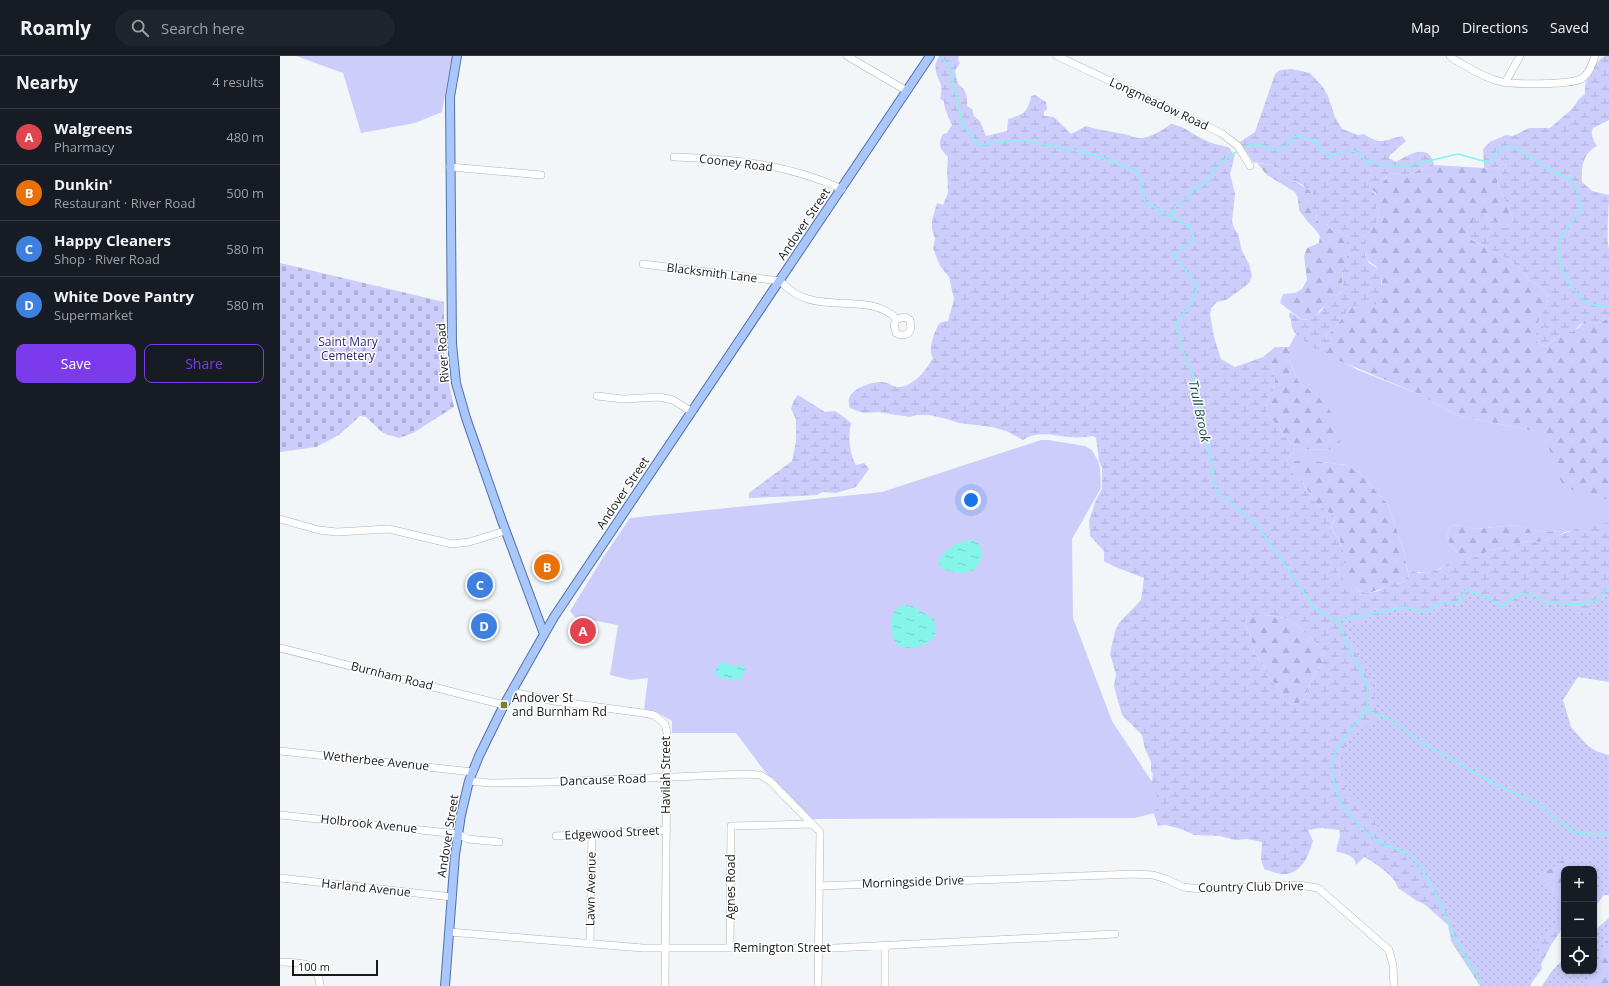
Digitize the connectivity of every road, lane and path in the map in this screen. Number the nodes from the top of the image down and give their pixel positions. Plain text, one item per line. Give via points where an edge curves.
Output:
1 (457, 56) edge
2 (847, 56) edge
3 (930, 56) edge
4 (1057, 56) edge
5 (1451, 56) edge
6 (1520, 56) edge
7 (1595, 56) edge
8 (1504, 83) junction
9 (906, 92) junction
10 (674, 157) dead end
11 (1250, 166) dead end
12 (450, 167) junction
13 (541, 175) dead end
14 (842, 188) junction
15 (643, 264) dead end
16 (780, 281) junction
17 (896, 319) dead end
18 (597, 396) dead end
19 (692, 412) junction
20 (280, 519) edge
21 (505, 531) junction
22 (544, 634) junction
23 (280, 648) edge
24 (512, 692) junction
25 (504, 705) junction
26 (280, 751) edge
27 (473, 772) junction
28 (666, 777) junction
29 (469, 782) junction
30 (280, 814) edge
31 (811, 824) junction
32 (667, 830) junction
33 (458, 834) junction
34 (592, 834) junction
35 (556, 836) dead end
36 (499, 842) dead end
37 (280, 878) edge
38 (1007, 879) joint
39 (819, 886) junction
40 (452, 898) junction
41 (449, 932) junction
42 (1115, 934) dead end
43 (590, 944) junction
44 (885, 946) junction
45 (666, 948) junction
46 (730, 948) junction
47 (818, 948) junction
48 (280, 962) edge
49 (320, 986) edge
50 (445, 986) edge
51 (665, 986) edge
52 (818, 986) edge
53 (885, 986) edge
54 (1394, 986) edge

1 - 12 main road, River Road via 450,97
2 - 9 street
3 - 9 main road, Andover Street
4 - 11 street, Longmeadow Road via 1221,133 1238,146
5 - 8 street via 1483,75
6 - 8 street
7 - 8 street via 1581,79 1567,83
9 - 14 main road, Andover Street
10 - 14 street, Cooney Road via 760,164
12 - 13 street
12 - 21 main road, River Road via 452,344 456,383
14 - 16 main road, Andover Street
15 - 16 street, Blacksmith Lane
16 - 17 street via 806,299 873,306 885,310
16 - 19 main road, Andover Street
18 - 19 street via 623,399 660,397 673,400
19 - 22 main road, Andover Street
20 - 21 street via 319,530 337,532 389,529 452,544 469,542
21 - 22 main road, River Road
22 - 24 main road, Andover Street
23 - 25 street, Burnham Road
24 - 25 main road, Andover Street
24 - 28 street, Havilah Street via 658,717 666,727
25 - 27 main road, Andover Street
26 - 27 street, Wetherbee Avenue
27 - 29 main road, Andover Street
28 - 29 street, Dancause Road via 551,782
28 - 31 street, Dancause Road via 760,775 770,781
28 - 32 street, Havilah Street
29 - 33 main road, Andover Street
30 - 33 street, Holbrook Avenue
31 - 39 street via 820,832
31 - 46 street, Agnes Road via 731,826
32 - 34 street, Edgewood Street
32 - 45 street, Havilah Street
33 - 36 street, Holbrook Avenue via 468,839
33 - 40 main road, Andover Street
34 - 35 street, Edgewood Street
34 - 43 street, Lawn Avenue
37 - 40 street, Harland Avenue
38 - 39 street, Morningside Drive
38 - 54 street, Country Club Drive via 1134,874 1152,875 1183,887 1201,889 1300,885 1318,888 1389,950 1393,964
39 - 47 street
40 - 41 main road, Andover Street
41 - 43 street, Remington Street
41 - 50 main road, Andover Street
42 - 44 street, Remington Street
43 - 45 street, Remington Street
44 - 47 street, Remington Street
44 - 53 street
45 - 46 street, Remington Street
45 - 51 street, Havilah Street
46 - 47 street, Remington Street
47 - 52 street
48 - 49 street via 308,964 318,974

